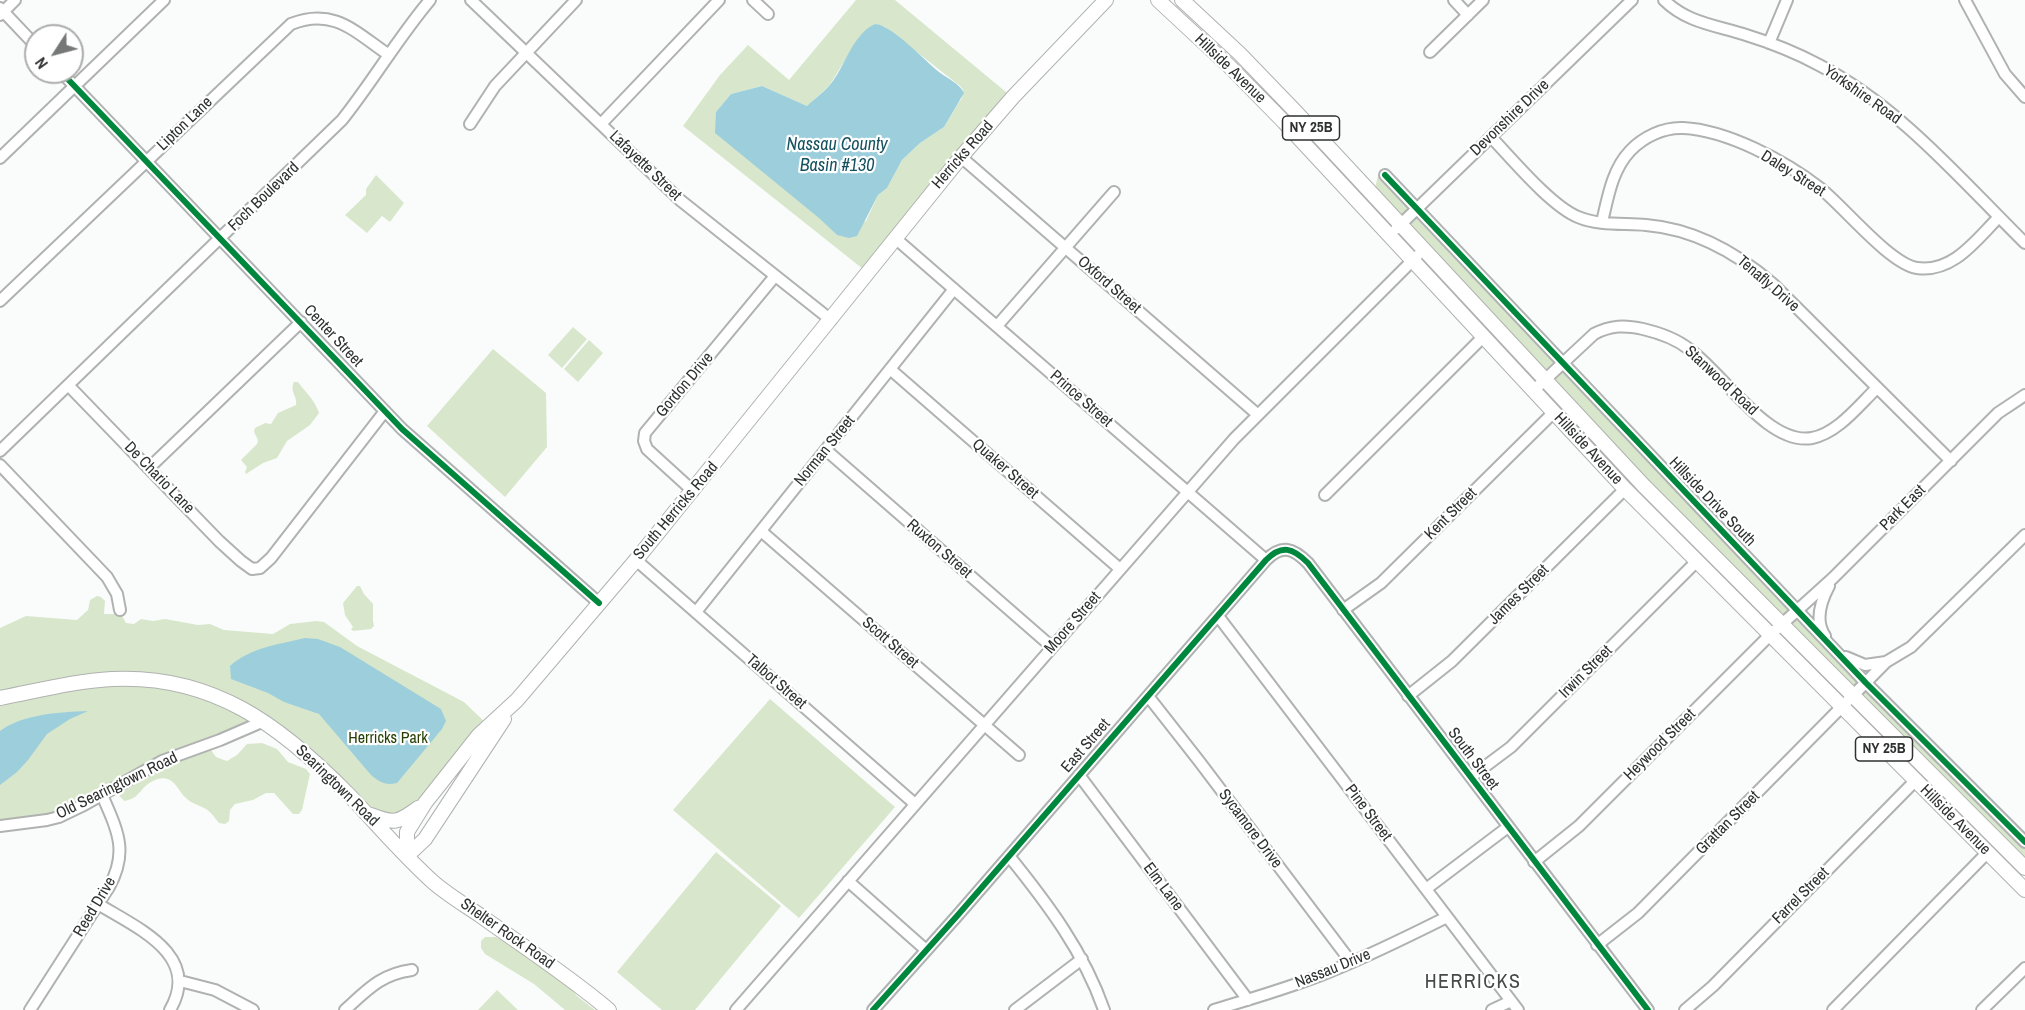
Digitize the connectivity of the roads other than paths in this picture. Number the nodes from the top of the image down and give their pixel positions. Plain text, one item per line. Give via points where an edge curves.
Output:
1 (15, 0) edge
2 (164, 0) edge
3 (430, 0) edge
4 (471, 0) edge
5 (576, 0) edge
6 (718, 0) edge
7 (753, 0) edge
8 (1106, 0) edge
9 (1158, 0) edge
10 (1182, 0) edge
11 (1454, 0) edge
12 (1483, 0) edge
13 (1632, 0) edge
14 (1665, 0) edge
15 (1787, 0) edge
16 (1965, 0) edge
17 (1, 12) edge
18 (768, 14) dead end
19 (1468, 15) junction
20 (24, 34) edge
21 (1769, 43) junction
22 (526, 52) junction
23 (1430, 52) dead end
24 (389, 55) junction
25 (75, 86) junction
26 (2025, 97) edge
27 (470, 124) dead end
28 (601, 124) junction
29 (1491, 137) junction
30 (962, 157) junction
31 (0, 158) edge
32 (146, 161) junction
33 (1385, 175) dead end
34 (1114, 192) dead end
35 (1417, 208) junction
36 (1999, 217) junction
37 (1602, 222) junction
38 (1401, 225) junction
39 (1389, 236) junction
40 (221, 238) junction
41 (895, 238) junction
42 (2025, 243) edge
43 (1066, 248) junction
44 (1424, 250) junction
45 (1412, 260) junction
46 (775, 276) junction
47 (954, 289) junction
48 (0, 301) edge
49 (831, 320) junction
50 (301, 322) junction
51 (997, 326) junction
52 (1483, 336) junction
53 (1562, 363) junction
54 (890, 369) junction
55 (1544, 380) junction
56 (68, 385) junction
57 (1877, 388) junction
58 (1533, 391) junction
59 (2025, 395) edge
60 (385, 411) junction
61 (1554, 412) junction
62 (1257, 414) junction
63 (826, 450) junction
64 (0, 451) edge
65 (1951, 460) junction
66 (0, 465) edge
67 (149, 468) junction
68 (1625, 489) junction
69 (693, 491) junction
70 (1188, 492) junction
71 (1325, 495) dead end
72 (761, 531) junction
73 (2025, 535) edge
74 (636, 560) junction
75 (1266, 560) junction
76 (1697, 561) junction
77 (1120, 569) junction
78 (1833, 578) junction
79 (599, 603) junction
80 (120, 610) dead end
81 (1343, 610) junction
82 (1797, 610) junction
83 (696, 612) junction
84 (1218, 616) junction
85 (1782, 624) junction
86 (1770, 635) junction
87 (1052, 647) junction
88 (1834, 649) junction
89 (1886, 662) junction
90 (1866, 683) junction
91 (1148, 696) junction
92 (1408, 696) junction
93 (1854, 696) junction
94 (0, 698) edge
95 (517, 700) junction
96 (1843, 707) junction
97 (264, 721) junction
98 (984, 725) junction
99 (1019, 755) dead end
100 (1079, 775) junction
101 (1471, 777) junction
102 (1916, 780) junction
103 (102, 795) junction
104 (425, 803) junction
105 (915, 804) junction
106 (366, 812) junction
107 (0, 826) edge
108 (1508, 827) junction
109 (2025, 842) edge
110 (1988, 852) junction
111 (407, 856) junction
112 (1009, 856) junction
113 (1534, 862) junction
114 (2025, 868) edge
115 (848, 880) junction
116 (1426, 889) junction
117 (2025, 890) edge
118 (98, 904) junction
119 (1447, 917) junction
120 (1597, 945) junction
121 (926, 950) junction
122 (1082, 959) junction
123 (1351, 962) junction
124 (2025, 968) edge
125 (411, 970) dead end
126 (180, 981) junction
127 (1248, 1000) junction
128 (1511, 1001) junction
129 (30, 1010) edge
130 (170, 1010) edge
131 (253, 1010) edge
132 (345, 1010) edge
133 (609, 1010) edge
134 (736, 1010) edge
135 (873, 1010) edge
136 (1015, 1010) edge
137 (1104, 1010) edge
138 (1214, 1010) edge
139 (1492, 1010) edge
140 (1518, 1010) edge
141 (1648, 1010) edge
142 (1685, 1010) edge
143 (1833, 1010) edge
144 (1982, 1010) edge

1 - 17 street
2 - 25 street
3 - 24 street, Foch Boulevard
4 - 22 street, Lafayette Street
5 - 22 street
6 - 28 street
7 - 18 street
8 - 30 main road, Herricks Road
9 - 39 main road, Hillside Avenue / NY 25B via 1256,93
10 - 38 main road, Hillside Avenue / NY 25B via 1278,93
11 - 19 street
12 - 19 street
13 - 29 street, Devonshire Drive
14 - 21 street, Yorkshire Road via 1701,23
15 - 21 street
16 - 26 street via 2005,74
17 - 20 street
19 - 23 street
21 - 36 street, Yorkshire Road via 1818,65 1879,102
22 - 27 street via 495,86
22 - 28 street, Lafayette Street
24 - 32 street, Lipton Lane via 335,20 311,17 291,24
24 - 40 street, Foch Boulevard via 342,120
25 - 31 street
25 - 32 street, Center Street
28 - 46 street, Lafayette Street via 680,200
29 - 35 street, Devonshire Drive
29 - 37 street, Tenafly Drive via 1562,208 1579,218
30 - 41 main road, Herricks Road
30 - 43 street, Oxford Street
32 - 40 street, Center Street
32 - 48 street, Lipton Lane
33 - 35 street, Hillside Drive South
34 - 43 street
35 - 38 street, Devonshire Drive
35 - 53 street, Hillside Drive South
36 - 37 street, Daley Street via 1953,261 1928,268 1906,265 1893,258 1819,187 1793,170 1729,138 1681,128 1652,135 1629,152 1612,183
36 - 42 street, Yorkshire Road
37 - 57 street, Tenafly Drive via 1676,230 1740,258 1773,284
38 - 39 street, Devonshire Drive
38 - 44 main road, Hillside Avenue / NY 25B
39 - 45 main road, Hillside Avenue / NY 25B
40 - 50 street, Center Street
40 - 56 street, Foch Boulevard
41 - 47 street, Prince Street
41 - 49 main road, Herricks Road
43 - 51 street
43 - 62 street, Oxford Street
44 - 45 street, Moore Street
44 - 55 main road, Hillside Avenue / NY 25B
45 - 52 main road, Hillside Avenue / NY 25B
45 - 62 street, Moore Street
46 - 49 street, Lafayette Street
46 - 69 street, Gordon Drive via 645,433 647,449
47 - 51 street, Prince Street
47 - 54 street, Norman Street
49 - 69 main road, South Herricks Road
50 - 60 street, Center Street
50 - 67 street
51 - 70 street, Prince Street
52 - 58 main road, Hillside Avenue / NY 25B
52 - 71 street
53 - 55 street, Stanwood Road
53 - 57 street, Stanwood Road via 1605,328 1633,327 1659,333 1690,349 1771,427 1799,438 1813,438 1832,430
53 - 82 street, Hillside Drive South
54 - 63 street, Norman Street
54 - 77 street, Quaker Street
55 - 58 street, Stanwood Road
55 - 85 main road, Hillside Avenue / NY 25B
56 - 64 street, Foch Boulevard
56 - 67 street, De Chario Lane
57 - 65 street, Tenafly Drive
58 - 61 main road, Hillside Avenue / NY 25B
59 - 65 street, Park East via 1998,413
60 - 67 street, De Chario Lane via 272,558 260,568 252,569 241,561
60 - 79 street, Center Street
61 - 68 main road, Hillside Avenue / NY 25B
61 - 81 street, Kent Street via 1381,583
62 - 70 street, Moore Street
63 - 72 street, Norman Street
63 - 87 street, Ruxton Street
65 - 78 street, Park East
66 - 80 street via 106,577 117,594
68 - 76 main road, Hillside Avenue / NY 25B
68 - 92 street, James Street via 1452,661
69 - 74 main road, South Herricks Road
70 - 75 street, Prince Street
70 - 77 street, Moore Street
72 - 83 street, Norman Street
72 - 98 street, Scott Street
73 - 89 street, Grattan Street via 1911,646
74 - 79 main road, South Herricks Road
74 - 83 street, Talbot Street
75 - 81 street, South Street via 1277,551 1298,554
75 - 84 street, East Street
76 - 86 main road, Hillside Avenue / NY 25B
76 - 101 street, Irwin Street via 1511,747
77 - 87 street, Moore Street
78 - 82 street, Park East
78 - 88 street via 1822,598 1819,614 1822,632
79 - 95 main road, South Herricks Road
81 - 92 street, South Street
82 - 85 street, Park East
82 - 88 street, Hillside Drive South
83 - 105 street, Talbot Street
84 - 91 street, East Street
84 - 116 street, Pine Street
85 - 86 street, Heywood Street
85 - 93 main road, Hillside Avenue / NY 25B
86 - 96 main road, Hillside Avenue / NY 25B
86 - 113 street, Heywood Street via 1579,826
87 - 98 street, Moore Street
88 - 89 street via 1865,665
88 - 90 street, Hillside Drive South
89 - 90 street, Grattan Street
90 - 93 street, Grattan Street
90 - 109 street, Hillside Drive South
91 - 100 street, East Street
91 - 123 street, Sycamore Drive
92 - 101 street, South Street
93 - 96 street, Grattan Street
93 - 114 main road, Hillside Avenue / NY 25B
94 - 97 main road, Searingtown Road via 108,679 152,680 213,695
95 - 104 main road, South Herricks Road via 478,736
95 - 111 main road, South Herricks Road via 425,839
96 - 102 main road, Hillside Avenue / NY 25B
96 - 120 street, Grattan Street via 1638,913
97 - 103 street, Old Searingtown Road via 162,761
97 - 106 main road, Searingtown Road via 315,762
98 - 99 street, Scott Street
98 - 105 street, Moore Street
100 - 112 street, East Street
100 - 127 street, Elm Lane
101 - 108 street, South Street
102 - 110 main road, Hillside Avenue / NY 25B
102 - 142 street, Farrel Street
103 - 107 street, Old Searingtown Road via 59,817
103 - 118 street, Reed Drive via 118,833 121,853 114,878
104 - 106 main road via 402,820 392,822
104 - 111 main road, South Herricks Road via 407,832
105 - 115 street, Moore Street
106 - 111 main road, Searingtown Road
108 - 113 street, South Street
108 - 116 street
110 - 117 main road, Hillside Avenue / NY 25B
110 - 143 street
111 - 133 main road, Shelter Rock Road via 436,884
112 - 121 street, East Street
112 - 122 street
113 - 120 street, South Street
115 - 121 street
115 - 134 street, Moore Street
116 - 119 street, Pine Street
118 - 126 street via 163,947
118 - 129 street, Reed Drive
119 - 123 street, Nassau Drive
119 - 128 street, Pine Street
120 - 141 street, South Street
121 - 135 street, East Street
122 - 136 street
122 - 137 street
123 - 127 street, Nassau Drive
124 - 144 street
125 - 132 street via 376,982
126 - 130 street
126 - 131 street via 215,990
127 - 138 street, Nassau Drive
128 - 139 street
128 - 140 street, Pine Street

